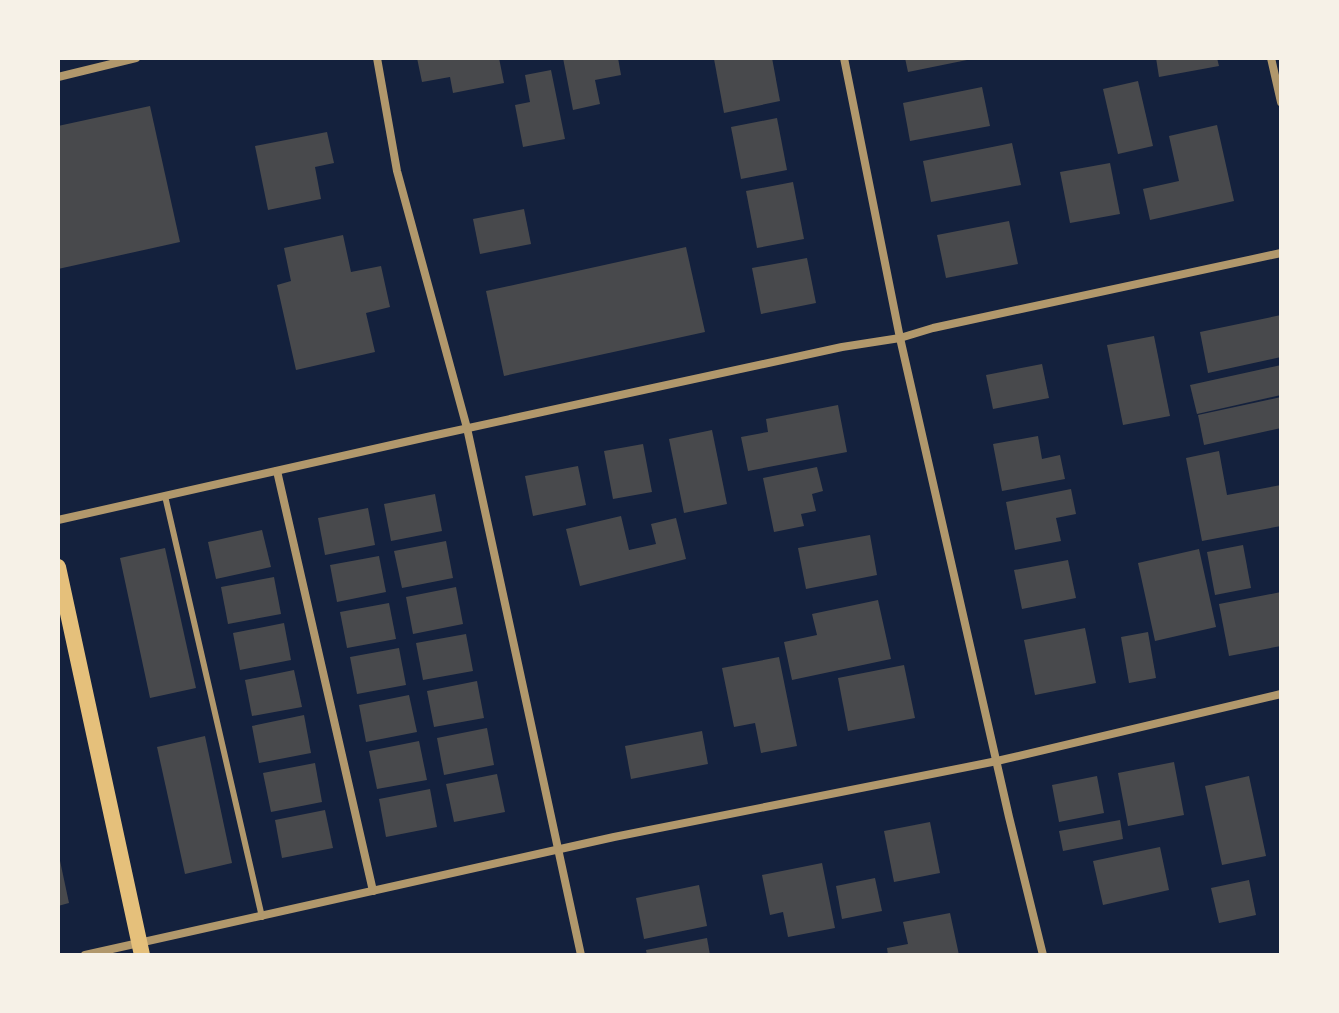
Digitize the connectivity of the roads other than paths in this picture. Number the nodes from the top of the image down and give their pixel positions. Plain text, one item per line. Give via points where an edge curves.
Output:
1 (136, 58) edge
2 (377, 58) edge
3 (844, 58) edge
4 (1271, 58) edge
5 (58, 77) edge
6 (1281, 102) edge
7 (1281, 253) edge
8 (900, 338) junction
9 (467, 428) junction
10 (277, 471) junction
11 (165, 496) junction
12 (58, 520) edge
13 (58, 567) edge
14 (1281, 694) edge
15 (997, 761) junction
16 (557, 850) junction
17 (373, 891) junction
18 (262, 917) junction
19 (141, 949) edge
20 (85, 955) edge
21 (581, 955) edge
22 (1043, 955) edge

1 - 5 street
2 - 9 street via 397,171
3 - 8 street
4 - 6 street
7 - 8 street
8 - 9 street
8 - 15 street
9 - 10 street
9 - 16 street
10 - 11 street
10 - 17 street
11 - 12 street
11 - 18 lane
13 - 19 main road
14 - 15 street
15 - 16 street
15 - 22 street
16 - 17 street
16 - 21 street
17 - 18 street
18 - 19 street
19 - 20 street

